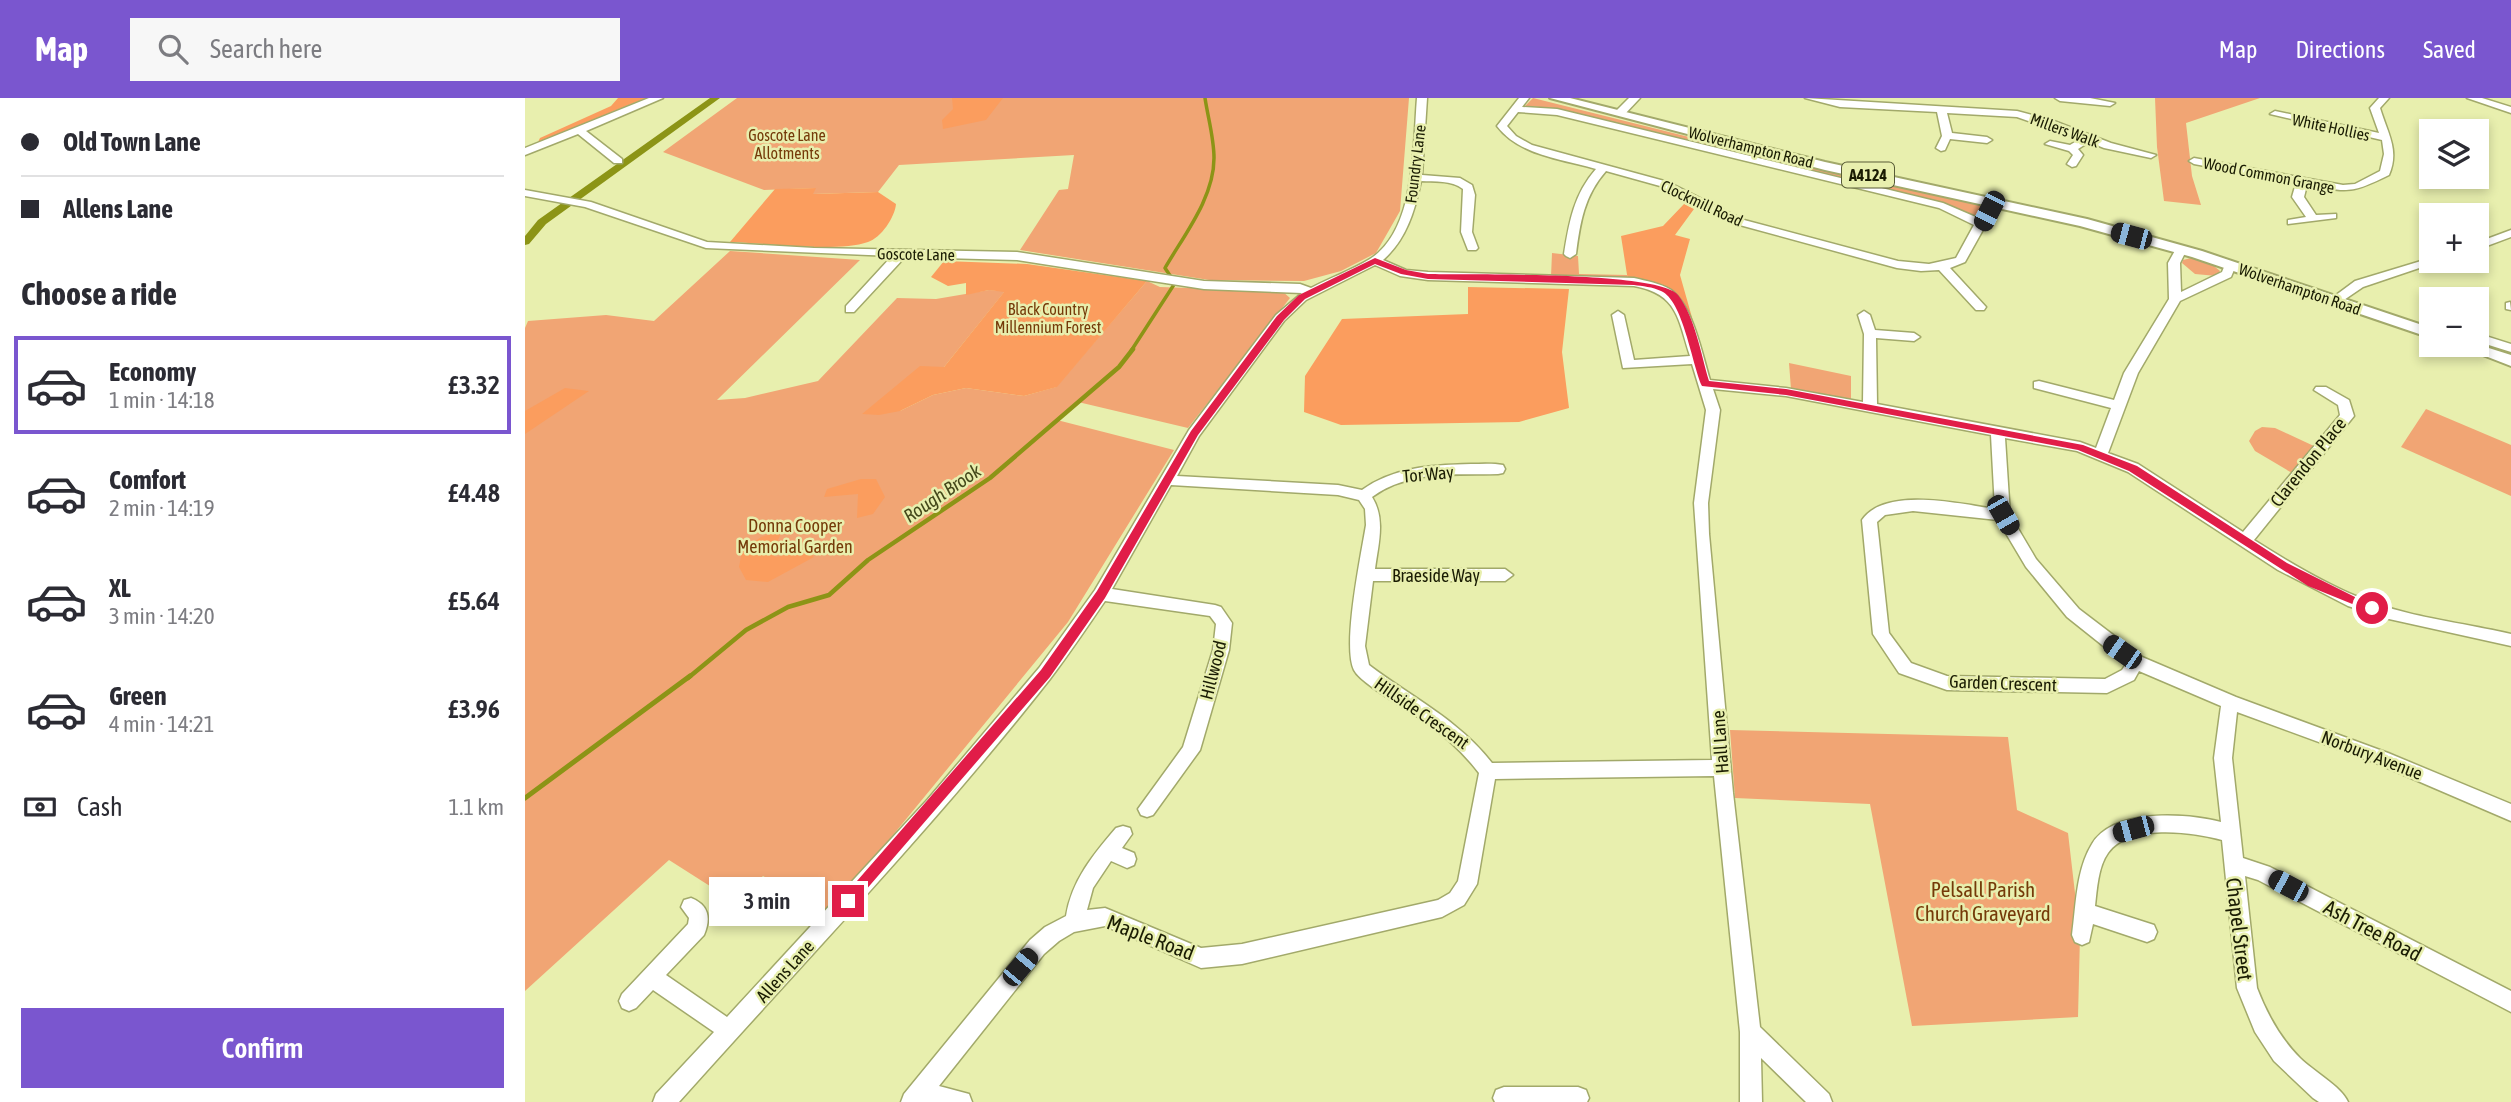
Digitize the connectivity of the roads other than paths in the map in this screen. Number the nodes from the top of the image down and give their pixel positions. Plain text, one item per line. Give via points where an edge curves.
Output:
1 (658, 98) edge
2 (1422, 98) edge
3 (1524, 98) edge
4 (1556, 98) edge
5 (1635, 98) edge
6 (1810, 98) edge
7 (2060, 98) edge
8 (2384, 98) edge
9 (2472, 98) edge
10 (1874, 102) edge
11 (2110, 103) edge
12 (1514, 109) junction
13 (1941, 109) junction
14 (2511, 110) edge
15 (1620, 114) junction
16 (2267, 124) dead end
17 (580, 131) junction
18 (1947, 136) junction
19 (2088, 138) junction
20 (2386, 138) junction
21 (1987, 140) dead end
22 (2050, 144) dead end
23 (1941, 148) dead end
24 (2071, 148) junction
25 (525, 152) edge
26 (2152, 156) dead end
27 (618, 161) dead end
28 (2072, 164) dead end
29 (1604, 167) junction
30 (2196, 174) dead end
31 (1416, 178) junction
32 (2302, 181) junction
33 (1484, 183) dead end
34 (1469, 187) junction
35 (525, 193) edge
36 (1993, 201) junction
37 (2332, 216) dead end
38 (2312, 217) junction
39 (2292, 222) dead end
40 (1982, 224) junction
41 (2511, 233) edge
42 (1466, 241) dead end
43 (2489, 242) edge
44 (2181, 249) junction
45 (901, 254) junction
46 (1570, 254) dead end
47 (1375, 261) junction
48 (2230, 265) junction
49 (2419, 266) edge
50 (1942, 267) junction
51 (2353, 290) junction
52 (1312, 292) junction
53 (2175, 299) junction
54 (2334, 301) junction
55 (1979, 307) dead end
56 (2357, 308) junction
57 (850, 309) dead end
58 (1618, 315) dead end
59 (1864, 315) dead end
60 (2419, 329) edge
61 (1870, 334) junction
62 (1914, 337) dead end
63 (2489, 341) edge
64 (2511, 348) edge
65 (2489, 353) edge
66 (1697, 360) junction
67 (2511, 361) edge
68 (1705, 384) junction
69 (2039, 385) dead end
70 (2318, 388) dead end
71 (2118, 405) junction
72 (1870, 408) junction
73 (1998, 431) junction
74 (2100, 454) junction
75 (1499, 469) dead end
76 (1167, 480) junction
77 (1364, 496) junction
78 (2003, 515) junction
79 (2245, 540) junction
80 (1368, 575) junction
81 (1504, 575) dead end
82 (1101, 594) junction
83 (2511, 640) edge
84 (2136, 662) junction
85 (2228, 712) junction
86 (1723, 768) junction
87 (1487, 771) junction
88 (1147, 809) dead end
89 (2511, 813) edge
90 (2229, 832) junction
91 (1123, 834) dead end
92 (1108, 851) junction
93 (1127, 859) dead end
94 (2232, 863) junction
95 (691, 907) dead end
96 (2086, 912) junction
97 (1075, 923) junction
98 (2147, 932) dead end
99 (2082, 935) dead end
100 (651, 977) junction
101 (629, 1001) dead end
102 (2511, 1002) edge
103 (730, 1031) junction
104 (1750, 1032) junction
105 (916, 1097) edge
106 (1578, 1098) dead end
107 (1508, 1100) edge
108 (664, 1102) edge
109 (961, 1102) edge
110 (1751, 1102) edge
111 (1821, 1102) edge
112 (2337, 1102) edge

1 - 17 street
2 - 31 street, Foundry Lane
3 - 12 street
4 - 15 main road, Wolverhampton Road / A4124
5 - 15 street
6 - 10 street, Millers Walk via 1840,104
7 - 11 street
8 - 20 street, Wood Common Grange via 2375,108
9 - 14 street
10 - 13 street, Millers Walk
12 - 29 street, Clockmill Road via 1502,126 1518,142
12 - 40 street, Wolverhampton Road via 1557,111 1943,206
13 - 18 street
13 - 19 street, Millers Walk via 2019,110
15 - 36 main road, Wolverhampton Road / A4124 via 1787,157
16 - 20 street, White Hollies via 2278,110
17 - 25 street
17 - 27 street
18 - 21 street
18 - 23 street
19 - 24 street
19 - 26 street, Millers Walk
20 - 32 street, Wood Common Grange via 2391,149 2385,173 2368,182 2343,188
22 - 24 street
24 - 28 street via 2078,155
29 - 46 street via 1579,199
29 - 50 street, Clockmill Road via 1672,187 1739,222 1914,268
30 - 32 street, Wood Common Grange via 2193,157
31 - 34 street via 1455,179
31 - 47 street, Foundry Lane via 1400,232
32 - 38 street via 2298,197
33 - 34 street
34 - 42 street
35 - 45 street, Goscote Lane via 587,204 706,245
36 - 40 street
36 - 44 main road, Wolverhampton Road / A4124
37 - 38 street
38 - 39 street
40 - 50 street via 1967,254
41 - 43 street
44 - 48 main road, Wolverhampton Road / A4124
44 - 53 street via 2174,263
45 - 52 street, Goscote Lane via 1017,257 1223,286
45 - 57 street
47 - 52 street, Allens Lane
47 - 66 street, Hall Lane via 1404,273 1428,276 1634,282 1664,289 1681,309
48 - 53 street via 2227,274
48 - 54 main road, Wolverhampton Road / A4124
49 - 51 street via 2359,284
50 - 55 street
51 - 54 street
51 - 56 street
52 - 76 street, Allens Lane via 1280,318 1224,390
53 - 71 street via 2131,373
54 - 56 main road, Wolverhampton Road / A4124
56 - 60 main road, Wolverhampton Road / A4124
58 - 66 street via 1629,368
59 - 61 street
61 - 62 street
61 - 72 street
63 - 64 street
65 - 67 main road
66 - 68 street, Hall Lane
68 - 72 street via 1786,392
68 - 86 street, Hall Lane via 1713,410 1701,503 1702,534
69 - 71 street
70 - 79 street, Clarendon Place via 2344,403 2347,416
71 - 74 street
72 - 73 street
73 - 74 street
73 - 78 street
74 - 79 street via 2155,481
75 - 77 street, Tor Way via 1411,472 1388,478
76 - 77 street via 1338,490
76 - 82 street, Allens Lane
77 - 80 street, Hillside Crescent via 1372,509
78 - 84 street, Norbury Avenue via 2031,563 2073,613
78 - 84 street, Garden Crescent via 1900,505 1869,520 1881,634 1895,657 1919,675 1947,682 2094,686 2107,686 2128,675
79 - 83 street via 2354,602
80 - 81 street, Braeside Way
80 - 87 street, Hillside Crescent via 1357,646 1361,668 1450,729 1474,750
82 - 88 street, Hillwood via 1215,611 1224,623 1221,650 1191,750 1153,791
82 - 103 street, Allens Lane via 1045,673 934,805
84 - 85 street, Norbury Avenue
85 - 89 street, Norbury Avenue via 2382,758
85 - 90 street, Chapel Street via 2223,758
86 - 87 street
86 - 104 street, Hall Lane
87 - 97 street, Maple Road via 1467,884 1457,899 1442,908 1242,954 1201,958 1105,917
90 - 94 street, Chapel Street
90 - 96 street via 2181,823 2119,833 2099,847
91 - 92 street
92 - 93 street
92 - 97 street via 1078,895
94 - 102 street, Ash Tree Road via 2263,873
94 - 112 street, Chapel Street via 2247,988 2257,1018 2291,1067
95 - 100 street via 699,914 697,928
96 - 98 street
96 - 99 street
97 - 105 street, Maple Road via 1046,937
100 - 101 street
100 - 103 street
103 - 108 street, Allens Lane
104 - 110 street, Hall Lane
104 - 111 street
105 - 109 street
106 - 107 street

